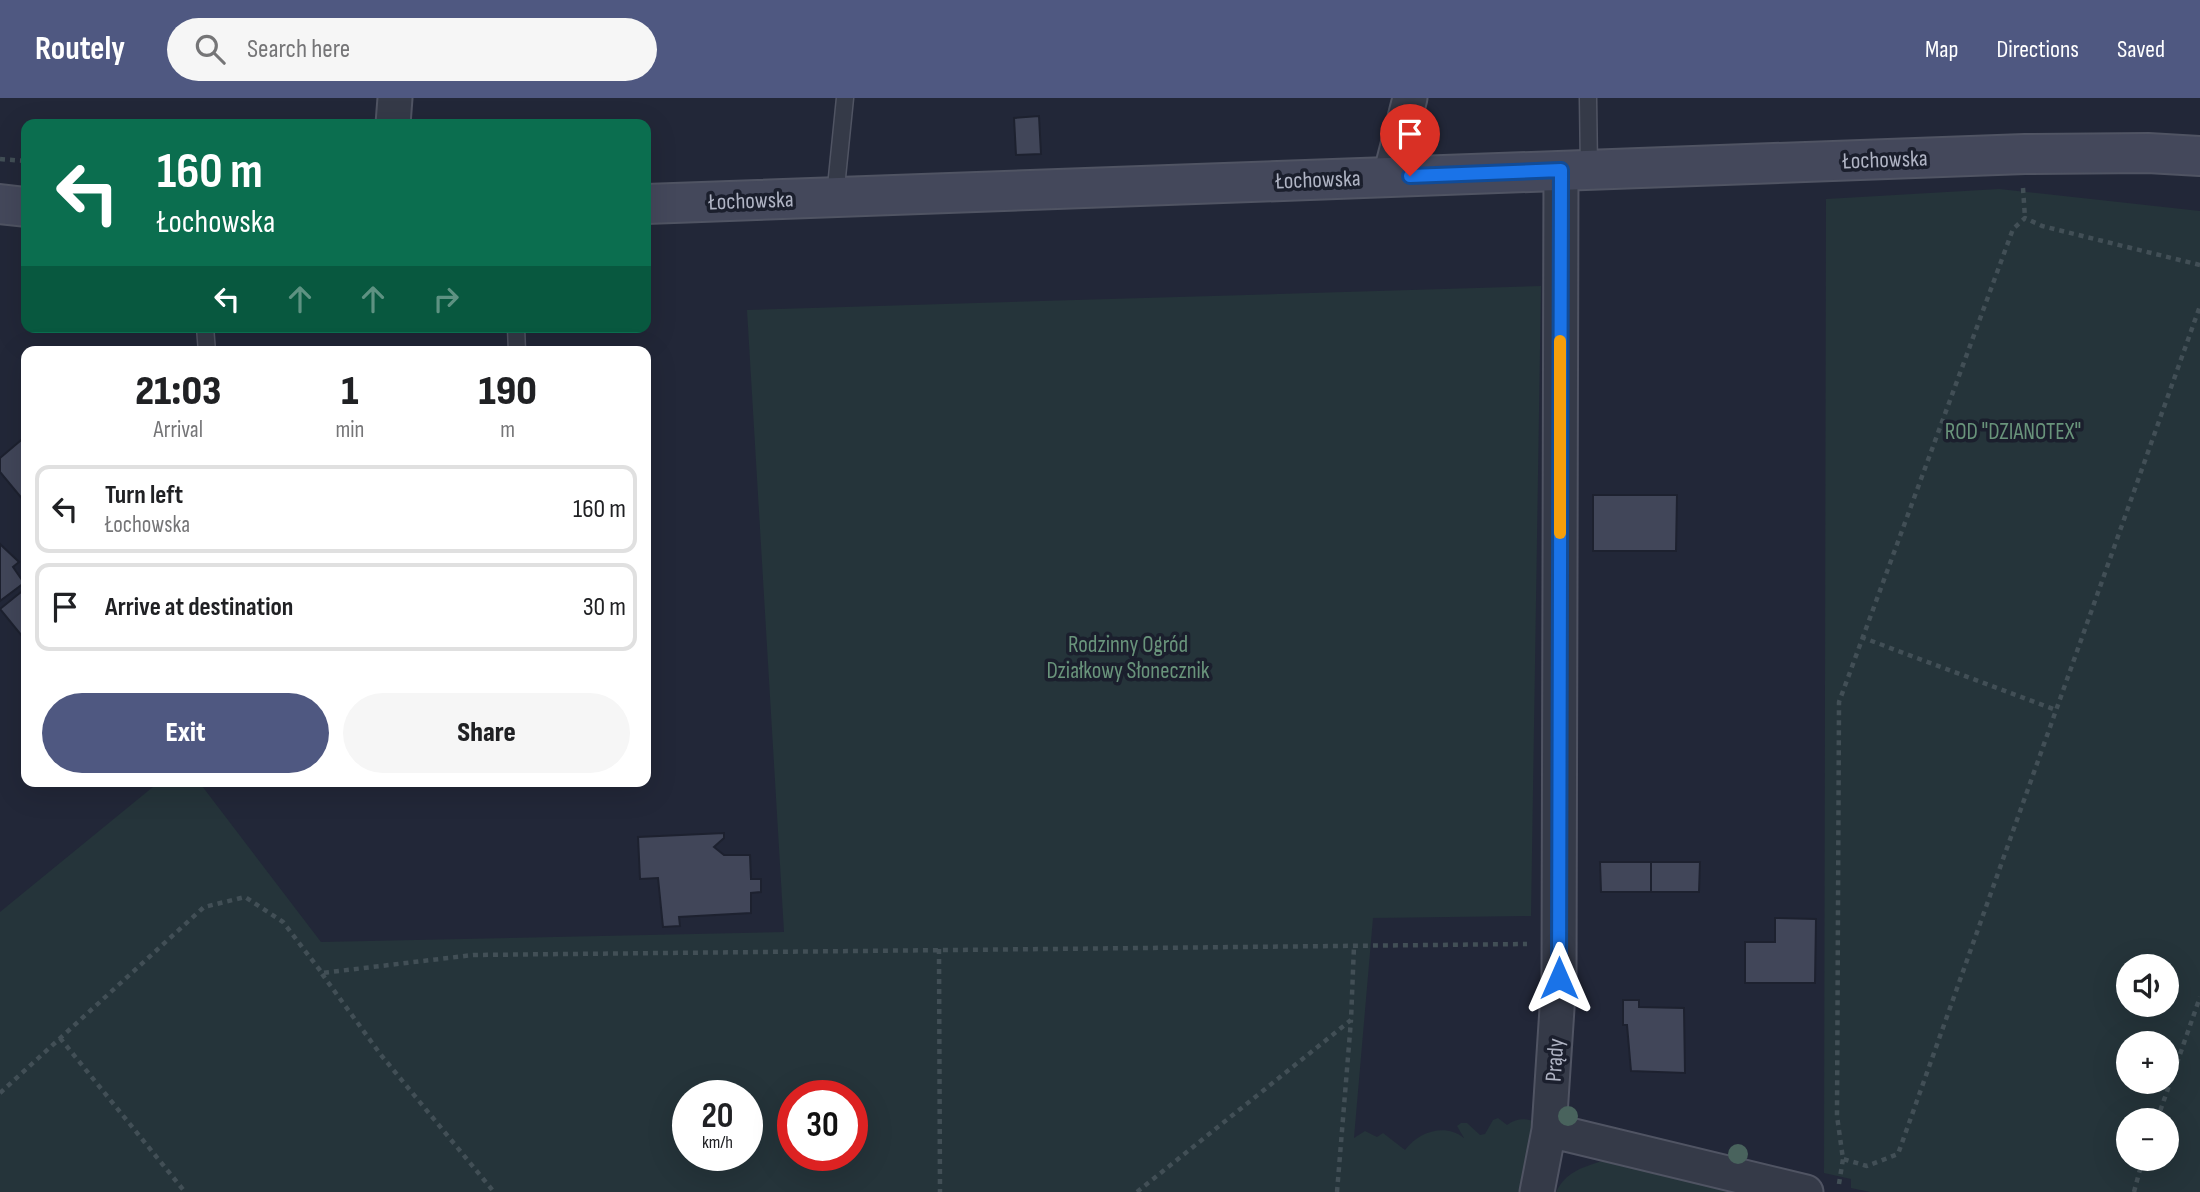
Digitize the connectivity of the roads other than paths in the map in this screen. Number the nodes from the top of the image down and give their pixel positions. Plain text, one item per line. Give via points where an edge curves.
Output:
1 (395, 98) edge
2 (845, 98) edge
3 (1410, 98) edge
4 (1588, 98) edge
5 (393, 119) edge
6 (2200, 156) edge
7 (1575, 170) junction
8 (1390, 176) junction
9 (835, 197) junction
10 (0, 204) edge
11 (651, 204) edge
12 (21, 206) edge
13 (1549, 1129) junction
14 (1537, 1192) edge
15 (1806, 1192) edge

1 - 5 street
2 - 9 lane
3 - 8 street
4 - 7 lane
6 - 7 main road, Łochowska via 2087,152
7 - 8 main road, Łochowska
7 - 13 street, Prądy via 1559,943
8 - 9 main road, Łochowska
9 - 11 main road, Łochowska
10 - 12 main road
13 - 14 street, Prądy
13 - 15 street

